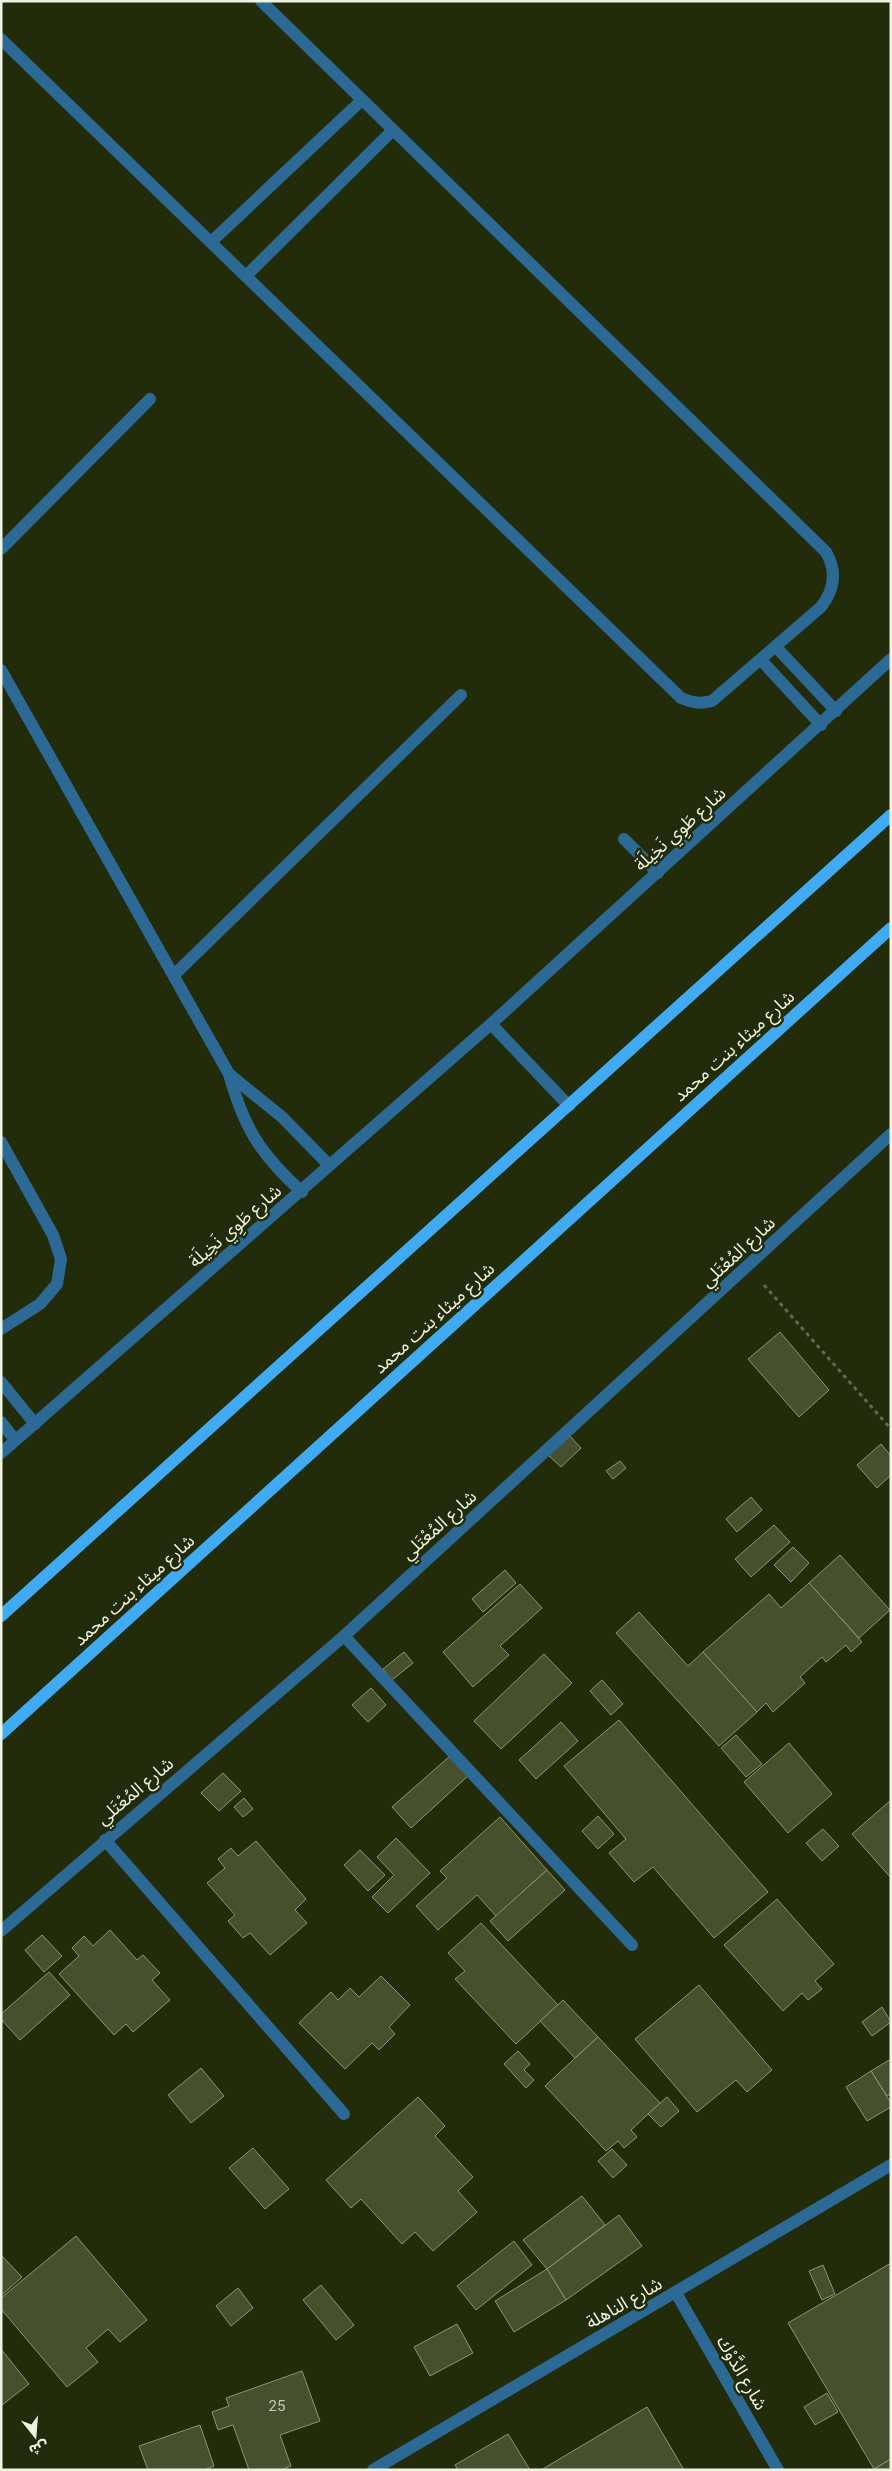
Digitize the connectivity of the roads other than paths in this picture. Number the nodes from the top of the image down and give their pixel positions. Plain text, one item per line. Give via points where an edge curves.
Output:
1 (261, 1) edge
2 (1, 39) edge
3 (362, 100) junction
4 (393, 130) junction
5 (210, 242) junction
6 (246, 276) junction
7 (150, 399) dead end
8 (1, 549) edge
9 (776, 646) junction
10 (891, 659) edge
11 (761, 660) junction
12 (1, 670) edge
13 (461, 695) dead end
14 (836, 711) junction
15 (821, 725) junction
16 (891, 815) edge
17 (624, 839) dead end
18 (658, 873) junction
19 (891, 928) edge
20 (174, 975) junction
21 (491, 1024) junction
22 (229, 1074) junction
23 (569, 1106) junction
24 (891, 1134) edge
25 (1, 1142) edge
26 (329, 1165) junction
27 (302, 1192) junction
28 (1, 1329) edge
29 (1, 1382) edge
30 (1, 1422) edge
31 (35, 1424) junction
32 (15, 1440) junction
33 (1, 1453) edge
34 (1, 1616) edge
35 (344, 1636) junction
36 (1, 1734) edge
37 (105, 1840) junction
38 (1, 1931) edge
39 (632, 1945) dead end
40 (344, 2114) dead end
41 (891, 2165) edge
42 (676, 2293) junction
43 (373, 2470) edge
44 (778, 2470) edge

1 - 3 street
2 - 5 street
3 - 4 street
3 - 5 street
4 - 6 street
4 - 9 street via 826,552 834,573 829,597 822,607
5 - 6 street
6 - 11 street via 681,698 691,702 712,701
7 - 8 street
9 - 11 street
9 - 14 street
10 - 14 street, شارع طَوِي نَخِيلَة
11 - 15 street
12 - 20 street
13 - 20 street
14 - 15 street, شارع طَوِي نَخِيلَة
15 - 18 street, شارع طَوِي نَخِيلَة
16 - 23 main road
17 - 18 street
18 - 21 street, شارع طَوِي نَخِيلَة
19 - 36 main road, شارع ميثاء بنت محمد
20 - 22 street
21 - 23 street
21 - 26 street, شارع طَوِي نَخِيلَة
22 - 26 street via 282,1117
22 - 27 street via 238,1108 254,1140 276,1168
23 - 34 main road
24 - 35 street, شارع المُعْتَلي
25 - 28 street via 54,1235 61,1259 57,1284 40,1304
26 - 27 street, شارع طَوِي نَخِيلَة
27 - 31 street, شارع طَوِي نَخِيلَة
29 - 31 street
30 - 32 street
31 - 32 street, شارع طَوِي نَخِيلَة
32 - 33 street, شارع طَوِي نَخِيلَة
35 - 37 street, شارع المُعْتَلي
35 - 39 street
37 - 38 street, شارع المُعْتَلي
37 - 40 street
41 - 42 street, شارع الناهلة
42 - 43 street, شارع الناهلة
42 - 44 street, شارع الدَّوْك

